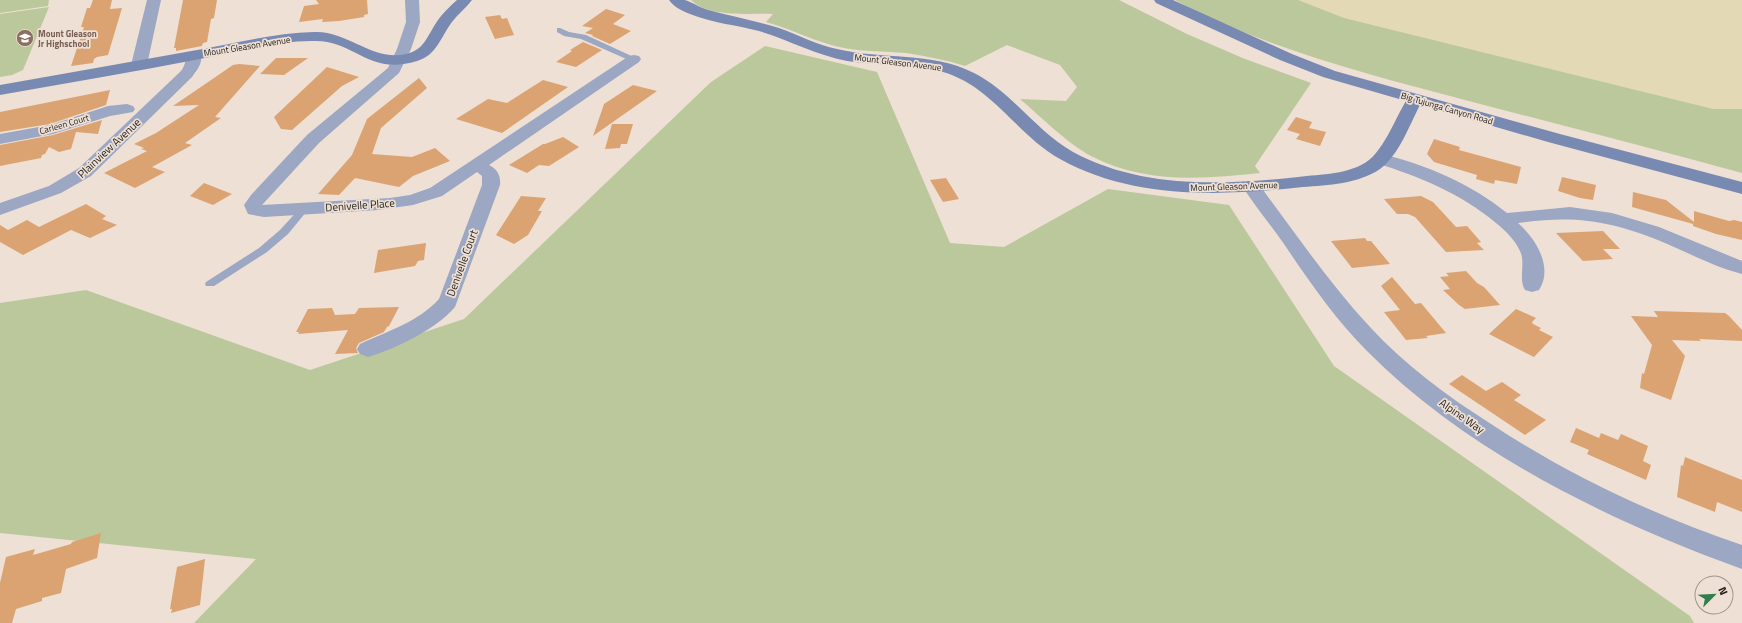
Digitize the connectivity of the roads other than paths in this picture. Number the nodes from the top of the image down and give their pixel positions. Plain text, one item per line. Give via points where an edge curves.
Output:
1 (154, 0) edge
2 (412, 0) edge
3 (465, 0) edge
4 (676, 0) edge
5 (1161, 0) edge
6 (560, 30) dead end
7 (194, 55) junction
8 (634, 59) joint
9 (398, 61) junction
10 (139, 65) junction
11 (0, 90) edge
12 (1414, 99) junction
13 (127, 110) dead end
14 (0, 139) edge
15 (1375, 164) junction
16 (476, 165) junction
17 (1251, 186) junction
18 (1742, 188) edge
19 (0, 209) edge
20 (304, 209) junction
21 (1503, 219) junction
22 (1742, 268) edge
23 (210, 284) dead end
24 (1532, 285) dead end
25 (368, 349) dead end
26 (1742, 557) edge

1 - 10 street
2 - 9 street via 413,22
3 - 9 street, Mount Gleason Avenue via 443,23 424,53
4 - 17 street, Mount Gleason Avenue via 698,13 759,27 831,52 927,64 960,73 989,88 1031,128 1064,154 1111,175 1173,186
5 - 12 street, Big Tujunga Canyon Road via 1286,57 1330,74
6 - 8 lane
7 - 9 street, Mount Gleason Avenue via 318,36 341,41 376,58
7 - 10 street, Mount Gleason Avenue
7 - 19 street, Plainview Avenue via 193,64 186,74 85,172 57,189
8 - 16 street, Denivelle Place
9 - 20 street, Denivelle Place via 388,76 305,148 253,205 256,210 264,211
10 - 11 street, Mount Gleason Avenue
12 - 15 street
12 - 18 street, Big Tujunga Canyon Road
13 - 14 street, Carleen Court via 108,111 53,129
15 - 17 street, Mount Gleason Avenue via 1350,175 1329,179
15 - 21 street via 1427,189 1469,196
16 - 20 street, Denivelle Place via 436,192 409,201 371,206
16 - 25 street, Denivelle Court via 490,173 491,185 448,302 440,312 423,323
17 - 26 street, Alpine Way via 1326,288 1362,331 1395,364 1450,409 1542,469 1650,522
20 - 23 lane via 284,232 263,250
21 - 22 street via 1551,213 1594,216 1648,230
21 - 24 street via 1519,234 1531,252 1534,265

